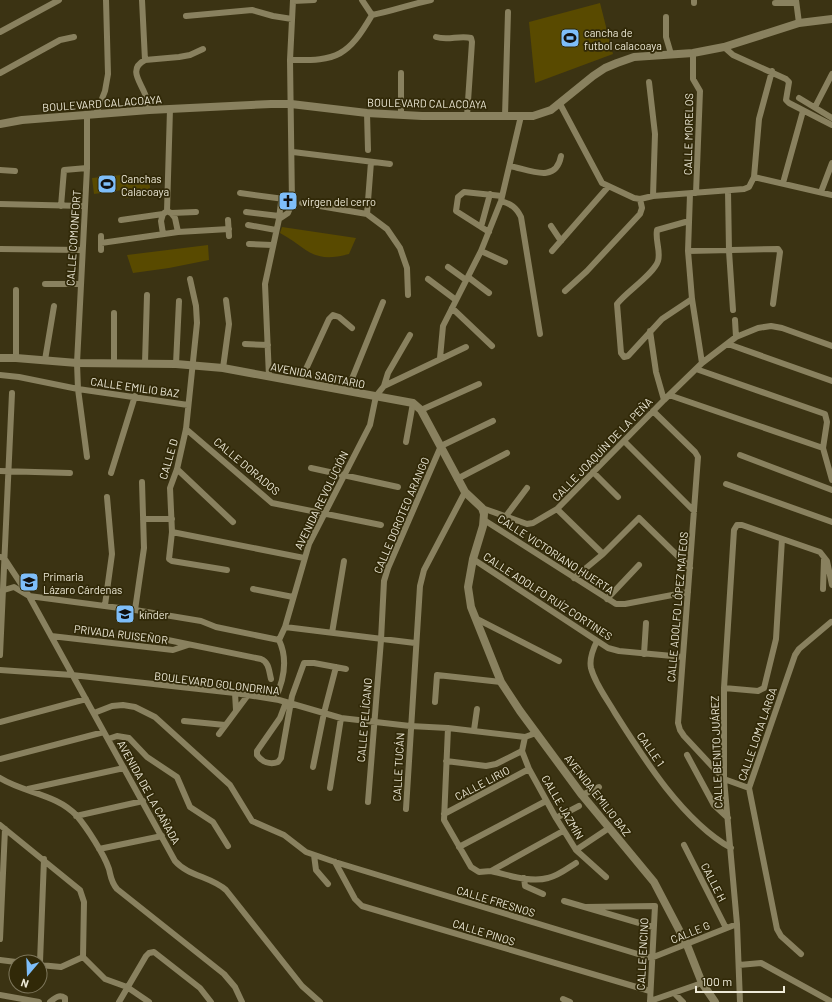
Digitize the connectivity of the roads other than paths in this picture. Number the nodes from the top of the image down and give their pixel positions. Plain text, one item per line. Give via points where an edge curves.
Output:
1 (59, 0) edge
2 (106, 0) edge
3 (142, 0) edge
4 (293, 0) edge
5 (314, 0) edge
6 (362, 0) edge
7 (431, 0) edge
8 (796, 1) edge
9 (415, 2) edge
10 (775, 3) dead end
11 (508, 12) dead end
12 (372, 15) junction
13 (186, 16) dead end
14 (666, 17) dead end
15 (292, 19) junction
16 (832, 19) edge
17 (799, 24) junction
18 (0, 32) edge
19 (74, 37) dead end
20 (436, 37) dead end
21 (724, 47) junction
22 (203, 49) dead end
23 (693, 53) junction
24 (671, 54) junction
25 (144, 60) junction
26 (290, 60) junction
27 (772, 71) junction
28 (0, 73) edge
29 (401, 73) dead end
30 (832, 74) edge
31 (649, 82) dead end
32 (799, 98) dead end
33 (291, 104) junction
34 (560, 104) junction
35 (814, 107) junction
36 (170, 109) junction
37 (149, 110) junction
38 (803, 111) junction
39 (367, 113) junction
40 (92, 114) junction
41 (401, 115) junction
42 (467, 116) junction
43 (505, 116) junction
44 (521, 116) junction
45 (832, 118) edge
46 (0, 124) edge
47 (832, 125) edge
48 (368, 150) dead end
49 (293, 152) junction
50 (561, 156) dead end
51 (371, 162) junction
52 (832, 163) edge
53 (390, 164) dead end
54 (510, 166) junction
55 (87, 168) junction
56 (0, 170) edge
57 (16, 171) dead end
58 (754, 177) junction
59 (783, 183) junction
60 (608, 187) junction
61 (728, 191) junction
62 (820, 192) junction
63 (240, 193) dead end
64 (490, 194) junction
65 (693, 194) junction
66 (291, 195) junction
67 (653, 196) junction
68 (832, 196) edge
69 (502, 198) junction
70 (284, 199) junction
71 (640, 199) junction
72 (302, 203) dead end
73 (0, 204) edge
74 (61, 206) junction
75 (84, 206) junction
76 (196, 212) dead end
77 (246, 212) dead end
78 (167, 213) junction
79 (367, 214) junction
80 (279, 217) junction
81 (121, 220) dead end
82 (228, 220) dead end
83 (689, 221) junction
84 (248, 225) dead end
85 (551, 226) dead end
86 (481, 227) junction
87 (229, 229) junction
88 (276, 230) junction
89 (178, 232) junction
90 (489, 232) junction
91 (163, 234) junction
92 (101, 236) dead end
93 (229, 236) dead end
94 (561, 241) junction
95 (101, 243) junction
96 (249, 244) dead end
97 (272, 245) junction
98 (0, 249) edge
99 (81, 250) junction
100 (101, 250) dead end
101 (729, 250) junction
102 (481, 251) junction
103 (552, 251) dead end
104 (688, 251) junction
105 (505, 262) dead end
106 (448, 267) dead end
107 (190, 279) dead end
108 (428, 279) dead end
109 (467, 279) junction
110 (45, 284) dead end
111 (80, 284) junction
112 (16, 290) dead end
113 (565, 291) dead end
114 (489, 293) dead end
115 (147, 295) dead end
116 (408, 295) dead end
117 (692, 299) junction
118 (226, 300) dead end
119 (456, 300) junction
120 (179, 301) dead end
121 (383, 302) dead end
122 (773, 304) dead end
123 (54, 306) dead end
124 (452, 308) junction
125 (734, 310) dead end
126 (114, 313) dead end
127 (735, 320) dead end
128 (352, 328) dead end
129 (650, 331) junction
130 (540, 334) dead end
131 (410, 335) dead end
132 (736, 337) junction
133 (245, 344) dead end
134 (728, 344) junction
135 (268, 345) junction
136 (492, 346) dead end
137 (832, 346) edge
138 (466, 347) dead end
139 (0, 358) edge
140 (16, 358) junction
141 (440, 358) junction
142 (45, 360) junction
143 (77, 363) junction
144 (114, 363) junction
145 (145, 363) junction
146 (702, 363) junction
147 (176, 364) junction
148 (192, 365) junction
149 (222, 368) junction
150 (696, 369) junction
151 (0, 375) edge
152 (270, 377) junction
153 (832, 381) edge
154 (300, 382) junction
155 (480, 384) dead end
156 (384, 386) junction
157 (78, 389) junction
158 (347, 391) junction
159 (12, 393) dead end
160 (669, 395) junction
161 (135, 396) junction
162 (376, 396) junction
163 (664, 400) junction
164 (414, 403) junction
165 (188, 405) junction
166 (421, 410) junction
167 (653, 411) junction
168 (493, 421) dead end
169 (186, 429) junction
170 (406, 442) dead end
171 (624, 442) junction
172 (441, 446) junction
173 (823, 448) junction
174 (507, 453) dead end
175 (740, 455) dead end
176 (87, 457) dead end
177 (311, 468) dead end
178 (177, 469) junction
179 (0, 471) edge
180 (9, 472) junction
181 (592, 472) junction
182 (70, 473) dead end
183 (111, 473) dead end
184 (343, 475) junction
185 (457, 479) junction
186 (832, 480) edge
187 (142, 482) dead end
188 (726, 484) dead end
189 (398, 487) dead end
190 (527, 488) dead end
191 (832, 490) edge
192 (465, 492) junction
193 (618, 497) dead end
194 (107, 498) dead end
195 (482, 508) junction
196 (557, 509) junction
197 (694, 511) junction
198 (323, 513) junction
199 (506, 516) junction
200 (143, 519) junction
201 (172, 519) junction
202 (484, 520) junction
203 (233, 522) dead end
204 (832, 522) edge
205 (381, 525) dead end
206 (172, 532) junction
207 (782, 539) junction
208 (2, 549) edge
209 (603, 554) junction
210 (824, 555) junction
211 (2, 558) edge
212 (304, 558) junction
213 (473, 559) junction
214 (344, 562) dead end
215 (639, 565) dead end
216 (690, 568) junction
217 (227, 570) dead end
218 (574, 578) junction
219 (832, 585) edge
220 (253, 589) dead end
221 (823, 589) dead end
222 (4, 590) junction
223 (688, 592) junction
224 (29, 596) junction
225 (293, 597) junction
226 (607, 600) junction
227 (105, 605) junction
228 (135, 610) junction
229 (475, 618) junction
230 (831, 622) edge
231 (646, 623) dead end
232 (284, 627) junction
233 (332, 633) junction
234 (51, 636) junction
235 (158, 638) dead end
236 (279, 638) junction
237 (381, 640) junction
238 (597, 641) junction
239 (415, 643) junction
240 (188, 645) junction
241 (644, 654) junction
242 (0, 655) edge
243 (683, 657) junction
244 (558, 661) dead end
245 (336, 667) junction
246 (346, 669) dead end
247 (0, 670) edge
248 (72, 675) junction
249 (271, 679) dead end
250 (501, 682) junction
251 (724, 688) junction
252 (236, 693) junction
253 (248, 695) junction
254 (86, 699) junction
255 (274, 699) junction
256 (288, 702) junction
257 (435, 702) dead end
258 (477, 709) dead end
259 (236, 710) junction
260 (94, 713) junction
261 (324, 713) junction
262 (341, 718) junction
263 (184, 720) dead end
264 (0, 722) edge
265 (374, 722) junction
266 (225, 725) junction
267 (410, 726) junction
268 (448, 728) junction
269 (474, 730) junction
270 (104, 732) junction
271 (536, 733) junction
272 (218, 734) dead end
273 (525, 737) junction
274 (108, 739) junction
275 (522, 751) junction
276 (687, 755) dead end
277 (0, 759) edge
278 (446, 761) junction
279 (313, 767) dead end
280 (124, 768) junction
281 (529, 769) junction
282 (0, 778) edge
283 (724, 779) junction
284 (599, 787) dead end
285 (330, 788) dead end
286 (749, 788) junction
287 (27, 789) junction
288 (582, 795) junction
289 (143, 801) junction
290 (546, 801) junction
291 (368, 802) dead end
292 (579, 806) dead end
293 (406, 809) dead end
294 (444, 814) junction
295 (76, 816) junction
296 (556, 818) junction
297 (728, 818) junction
298 (3, 827) edge
299 (609, 828) junction
300 (564, 831) junction
301 (162, 836) junction
302 (228, 846) dead end
303 (459, 846) junction
304 (684, 846) dead end
305 (731, 848) junction
306 (99, 849) junction
307 (576, 850) junction
308 (314, 855) junction
309 (44, 859) junction
310 (335, 862) junction
311 (576, 863) dead end
312 (491, 871) junction
313 (606, 877) dead end
314 (524, 878) junction
315 (328, 884) dead end
316 (544, 894) dead end
317 (564, 900) dead end
318 (585, 907) junction
319 (736, 924) junction
320 (653, 927) junction
321 (726, 928) junction
322 (0, 939) edge
323 (687, 945) junction
324 (40, 954) edge
325 (801, 954) dead end
326 (83, 957) junction
327 (651, 958) junction
328 (739, 964) junction
329 (48, 966) edge
330 (702, 983) junction
331 (127, 987) junction
332 (650, 991) junction
333 (674, 993) junction
334 (0, 995) edge
335 (563, 999) dead end
336 (650, 1001) edge
337 (39, 1002) edge
338 (50, 1002) edge
339 (65, 1002) edge
340 (119, 1002) edge
341 (149, 1002) edge
342 (211, 1002) edge
343 (242, 1002) edge
344 (320, 1002) edge
345 (570, 1002) edge
346 (683, 1002) edge
347 (715, 1002) edge
348 (740, 1002) edge
349 (832, 1002) edge

1 - 18 street
2 - 40 street via 108,74 105,91
3 - 25 street
4 - 5 street
4 - 15 street
6 - 12 street
7 - 9 street
8 - 10 street
8 - 17 street
9 - 12 street via 396,10
11 - 43 street
12 - 26 street via 354,44 340,54 327,59
13 - 15 street via 252,10
14 - 24 street via 666,37
15 - 26 street
16 - 17 street, BOULEVARD CALACOAYA
17 - 21 street, BOULEVARD CALACOAYA
19 - 28 street via 60,40
20 - 42 street via 448,40 471,38
21 - 23 street, BOULEVARD CALACOAYA
21 - 27 street via 737,56
22 - 25 street via 190,55
23 - 24 street, BOULEVARD CALACOAYA
23 - 65 street, CALLE MORELOS via 693,79 700,91
24 - 34 street, BOULEVARD CALACOAYA via 634,58 605,68
25 - 37 street via 135,71
26 - 33 street
27 - 38 street via 789,82 786,100
27 - 58 street via 759,119
29 - 41 street
30 - 35 street
31 - 67 street via 655,134
32 - 35 street
33 - 36 street, BOULEVARD CALACOAYA
33 - 39 street, BOULEVARD CALACOAYA
33 - 49 street
34 - 44 street, BOULEVARD CALACOAYA via 541,114
34 - 60 street via 598,178
35 - 45 street
36 - 37 street, BOULEVARD CALACOAYA
36 - 78 street
37 - 40 street, BOULEVARD CALACOAYA
38 - 47 street
38 - 59 street
39 - 41 street, BOULEVARD CALACOAYA
39 - 48 street
40 - 46 street, BOULEVARD CALACOAYA
40 - 55 street, CALLE COMONFORT
41 - 42 street, BOULEVARD CALACOAYA
42 - 43 street, BOULEVARD CALACOAYA
43 - 44 street, BOULEVARD CALACOAYA
44 - 54 street
49 - 51 street
49 - 66 street
50 - 54 street via 555,170 548,173
51 - 53 street
51 - 79 street
52 - 62 street
54 - 69 street
55 - 74 street via 64,170
55 - 75 street, CALLE COMONFORT
56 - 57 street
58 - 59 street
58 - 61 street via 749,187
59 - 62 street
60 - 71 street
60 - 94 street
61 - 65 street
61 - 101 street
62 - 68 street
63 - 70 street
64 - 69 street
64 - 86 street
64 - 86 street via 464,192 458,197 456,211
65 - 67 street
65 - 83 street, CALLE MORELOS
66 - 70 street
66 - 80 street via 291,209
67 - 71 street
69 - 90 street
69 - 130 street via 517,210 521,217
70 - 80 street via 281,202
71 - 113 street via 640,214
72 - 79 street
73 - 74 street
74 - 75 street
75 - 99 street, CALLE COMONFORT
76 - 78 street
77 - 80 street
78 - 81 street
78 - 89 street via 178,225
78 - 91 street via 161,221
79 - 116 street via 387,229 400,248 407,268
80 - 88 street
82 - 87 street
83 - 104 street, CALLE MORELOS
83 - 129 street via 657,230 659,253 655,266 617,304 621,353 624,357 628,356
84 - 88 street
85 - 94 street
86 - 90 street
87 - 89 street
87 - 93 street
88 - 97 street
89 - 91 street
90 - 102 street
91 - 95 street
92 - 95 street
94 - 103 street
95 - 100 street
96 - 97 street
97 - 135 street via 265,284
98 - 99 street
99 - 111 street, CALLE COMONFORT
101 - 104 street
101 - 122 street via 778,249 780,252
101 - 125 street
102 - 105 street
102 - 109 street
104 - 117 street, CALLE MORELOS
106 - 109 street
107 - 148 street, CALLE D via 197,315
108 - 119 street
109 - 114 street
109 - 119 street
110 - 111 street
111 - 143 street, CALLE COMONFORT
112 - 140 street
115 - 145 street
117 - 129 street via 673,310
117 - 146 street, CALLE MORELOS
118 - 149 street via 229,324
119 - 124 street
120 - 147 street
121 - 158 street
123 - 142 street
124 - 136 street
124 - 141 street via 442,326
126 - 144 street
127 - 132 street
128 - 154 street via 339,317 333,315 329,319
129 - 163 street via 656,372
131 - 156 street via 388,373
132 - 134 street, CALLE JOAQUÍN DE LA PEÑA
132 - 137 street, CALLE JOAQUÍN DE LA PEÑA via 771,326
133 - 135 street
134 - 146 street, CALLE JOAQUÍN DE LA PEÑA
134 - 153 street
135 - 152 street
138 - 141 street
139 - 140 street, AVENIDA SAGITARIO
140 - 142 street, AVENIDA SAGITARIO
141 - 156 street
142 - 143 street, AVENIDA SAGITARIO
143 - 144 street, AVENIDA SAGITARIO
143 - 157 street, CALLE COMONFORT
144 - 145 street, AVENIDA SAGITARIO
145 - 147 street, AVENIDA SAGITARIO
146 - 150 street, CALLE JOAQUÍN DE LA PEÑA
147 - 148 street, AVENIDA SAGITARIO
148 - 149 street, AVENIDA SAGITARIO
148 - 165 street, CALLE D
149 - 152 street, AVENIDA SAGITARIO
150 - 160 street, CALLE JOAQUÍN DE LA PEÑA
150 - 173 street via 825,414 827,422
151 - 157 street, CALLE EMILIO BAZ
152 - 154 street, AVENIDA SAGITARIO
154 - 158 street, AVENIDA SAGITARIO
155 - 166 street
156 - 162 street
157 - 161 street, CALLE EMILIO BAZ
157 - 176 street, CALLE COMONFORT
158 - 162 street, AVENIDA SAGITARIO
159 - 180 street
160 - 163 street, CALLE JOAQUÍN DE LA PEÑA
160 - 173 street
161 - 165 street, CALLE EMILIO BAZ
161 - 183 street
162 - 164 street, AVENIDA SAGITARIO
162 - 184 street, AVENIDA REVOLUCIÓN via 370,425
163 - 167 street, CALLE JOAQUÍN DE LA PEÑA
164 - 166 street
164 - 170 street
165 - 169 street, CALLE D
166 - 172 street
167 - 171 street, CALLE JOAQUÍN DE LA PEÑA
167 - 197 street, CALLE ADOLFO LÓPEZ MATEOS via 698,457
168 - 172 street
169 - 178 street, CALLE D
169 - 198 street, CALLE DORADOS via 272,503
171 - 181 street, CALLE JOAQUÍN DE LA PEÑA
171 - 197 street
172 - 185 street
172 - 237 street, CALLE DOROTEO ARANGO via 386,574
173 - 186 street
174 - 185 street
175 - 191 street
177 - 184 street
178 - 201 street, CALLE D via 170,488
178 - 203 street
179 - 180 street
180 - 182 street
180 - 208 street
181 - 193 street
181 - 196 street, CALLE JOAQUÍN DE LA PEÑA
184 - 189 street
184 - 198 street, AVENIDA REVOLUCIÓN
185 - 192 street
187 - 200 street
188 - 204 street
190 - 199 street
192 - 195 street
192 - 239 street, CALLE TUCÁN via 421,578
194 - 227 street via 112,549
195 - 199 street, CALLE JOAQUÍN DE LA PEÑA
195 - 202 street
196 - 199 street, CALLE JOAQUÍN DE LA PEÑA via 527,524
196 - 209 street
197 - 216 street, CALLE ADOLFO LÓPEZ MATEOS
198 - 205 street, CALLE DORADOS
198 - 212 street, AVENIDA REVOLUCIÓN
200 - 201 street
200 - 228 street via 143,557
201 - 206 street, CALLE D
202 - 213 street
202 - 218 street, CALLE VICTORIANO HUERTA
206 - 212 street
206 - 217 street, CALLE D via 169,558 172,561
207 - 210 street
207 - 251 street via 776,639 764,688 758,691
207 - 251 street, CALLE BENITO JUÁREZ via 742,525 737,525 734,530
208 - 211 street
209 - 216 street via 639,518
209 - 218 street
210 - 219 street
210 - 221 street
211 - 222 street
211 - 224 street, AVENIDA DE LA CAÑADA
212 - 225 street, AVENIDA REVOLUCIÓN
213 - 229 street, AVENIDA EMILIO BAZ via 468,587
213 - 238 street, CALLE ADOLFO RUÍZ CORTINES
214 - 233 street
215 - 226 street
216 - 223 street, CALLE ADOLFO LÓPEZ MATEOS
218 - 226 street, CALLE VICTORIANO HUERTA
220 - 225 street
222 - 224 street via 14,587
222 - 242 street
223 - 226 street, CALLE VICTORIANO HUERTA via 625,604
223 - 243 street, CALLE ADOLFO LÓPEZ MATEOS
224 - 227 street
224 - 234 street, AVENIDA DE LA CAÑADA
225 - 232 street, AVENIDA REVOLUCIÓN
227 - 228 street
228 - 236 street
229 - 244 street
229 - 250 street, AVENIDA EMILIO BAZ
230 - 286 street, CALLE LOMA LARGA via 799,649 795,656
231 - 241 street
232 - 233 street
232 - 236 street, AVENIDA REVOLUCIÓN
233 - 237 street
234 - 240 street, PRIVADA RUISEÑOR via 173,650
234 - 248 street, AVENIDA DE LA CAÑADA
235 - 240 street
236 - 255 street via 283,648 284,678
237 - 239 street
237 - 265 street, CALLE PELÍCANO
238 - 241 street, CALLE ADOLFO RUÍZ CORTINES via 613,650
238 - 305 street, CALLE 1 via 592,652 591,667 603,694 623,726 663,784 714,837
239 - 267 street, CALLE TUCÁN
240 - 249 street via 266,661
241 - 243 street, CALLE ADOLFO RUÍZ CORTINES
243 - 283 street, CALLE ADOLFO LÓPEZ MATEOS via 678,716 680,730
245 - 246 street
245 - 256 street via 304,663
245 - 261 street
247 - 248 street, BOULEVARD GOLONDRINA
248 - 252 street, BOULEVARD GOLONDRINA
248 - 254 street, AVENIDA DE LA CAÑADA
250 - 257 street via 437,675
250 - 271 street, AVENIDA EMILIO BAZ
251 - 283 street, CALLE BENITO JUÁREZ
252 - 253 street, BOULEVARD GOLONDRINA
252 - 259 street
253 - 255 street, BOULEVARD GOLONDRINA
253 - 259 street
254 - 260 street, AVENIDA DE LA CAÑADA
254 - 264 street
255 - 256 street, BOULEVARD GOLONDRINA
256 - 256 street via 257,751 260,759 269,763 278,762 281,758
256 - 261 street, BOULEVARD GOLONDRINA
258 - 269 street
259 - 266 street
260 - 270 street, AVENIDA DE LA CAÑADA
260 - 308 street, CALLE FRESNOS via 123,705 135,707 155,717 230,785 252,821 277,831
261 - 262 street, BOULEVARD GOLONDRINA
261 - 279 street
262 - 265 street, BOULEVARD GOLONDRINA
262 - 285 street
263 - 266 street
265 - 267 street, BOULEVARD GOLONDRINA
265 - 291 street, CALLE PELÍCANO
266 - 272 street
267 - 268 street, BOULEVARD GOLONDRINA
267 - 293 street, CALLE TUCÁN
268 - 269 street, BOULEVARD GOLONDRINA
268 - 278 street
269 - 273 street, BOULEVARD GOLONDRINA
270 - 274 street, AVENIDA DE LA CAÑADA
270 - 277 street
271 - 273 street
271 - 288 street, AVENIDA EMILIO BAZ
273 - 275 street
274 - 280 street, AVENIDA DE LA CAÑADA
274 - 302 street via 116,736 129,738 147,757 177,777 190,806 213,822
275 - 278 street via 486,766
275 - 281 street, CALLE JAZMÍN
276 - 297 street via 714,805
278 - 294 street
280 - 287 street
280 - 289 street, AVENIDA DE LA CAÑADA
281 - 290 street, CALLE JAZMÍN
281 - 294 street, CALLE LIRIO
282 - 287 street
283 - 286 street, CALLE ADOLFO LÓPEZ MATEOS
283 - 297 street, CALLE BENITO JUÁREZ
284 - 288 street
286 - 325 street, CALLE LOMA LARGA via 778,930
287 - 295 street via 56,802
288 - 299 street, AVENIDA EMILIO BAZ
289 - 295 street
289 - 301 street, AVENIDA DE LA CAÑADA
290 - 296 street, CALLE JAZMÍN
290 - 303 street
292 - 296 street
294 - 303 street via 446,824
295 - 306 street
296 - 300 street, CALLE JAZMÍN
297 - 305 street, CALLE BENITO JUÁREZ
298 - 309 street
298 - 322 street
299 - 307 street
299 - 323 street, AVENIDA EMILIO BAZ via 654,882
300 - 307 street, CALLE JAZMÍN
300 - 312 street
301 - 306 street
301 - 344 street, AVENIDA DE LA CAÑADA via 179,866 215,882 226,890 302,986
303 - 312 street via 474,870
304 - 321 street, CALLE H
305 - 319 street, CALLE BENITO JUÁREZ
306 - 343 street via 109,869 112,884 224,974 235,987
307 - 313 street, CALLE JAZMÍN
308 - 310 street, CALLE FRESNOS
308 - 315 street via 316,870
309 - 324 street
309 - 326 street via 83,895
310 - 327 street, CALLE FRESNOS
310 - 332 street, CALLE PINOS via 355,899 362,906
311 - 314 street via 550,878
312 - 314 street
314 - 316 street via 525,886
317 - 318 street
318 - 320 street
318 - 320 street, CALLE ENCINO via 655,906
319 - 321 street, CALLE G
319 - 328 street, CALLE BENITO JUÁREZ
320 - 327 street, CALLE ENCINO
321 - 323 street, CALLE G
323 - 327 street, CALLE G
323 - 330 street, AVENIDA EMILIO BAZ
326 - 329 street via 61,967
326 - 331 street via 105,979
327 - 332 street, CALLE ENCINO
328 - 348 street, CALLE BENITO JUÁREZ
328 - 349 street via 761,963
330 - 333 street
330 - 347 street, AVENIDA EMILIO BAZ
331 - 340 street
331 - 341 street
331 - 342 street via 149,953 159,954 205,992
332 - 336 street, CALLE ENCINO
333 - 336 street
333 - 346 street
334 - 337 street
335 - 345 street
338 - 339 street via 62,996

